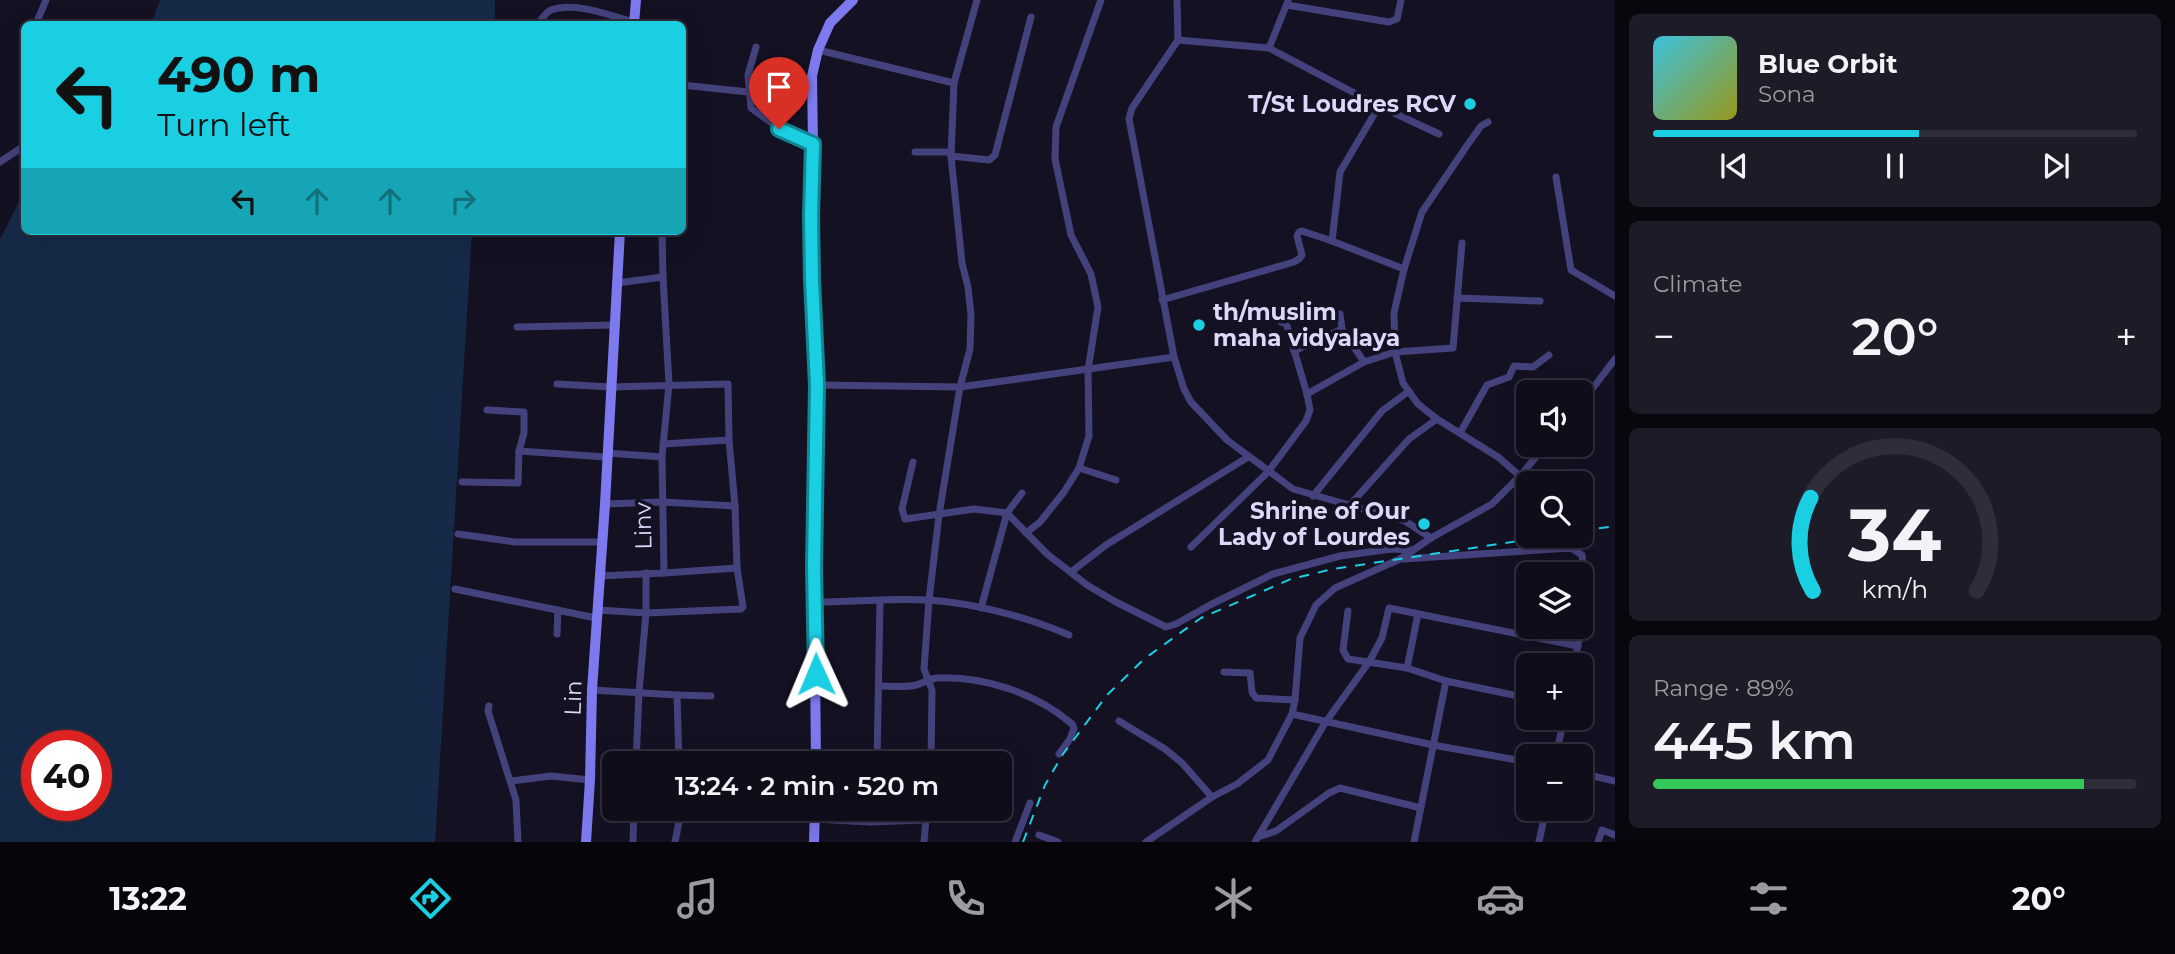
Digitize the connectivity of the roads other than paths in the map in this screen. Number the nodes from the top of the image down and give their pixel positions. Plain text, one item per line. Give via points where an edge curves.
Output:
1 (46, 0) edge
2 (636, 0) edge
3 (853, 0) edge
4 (977, 0) edge
5 (1101, 0) edge
6 (1177, 0) edge
7 (1401, 0) edge
8 (1287, 2) edge
9 (1031, 17) dead end
10 (37, 21) edge
11 (540, 21) edge
12 (627, 21) edge
13 (634, 21) edge
14 (1178, 40) junction
15 (756, 47) dead end
16 (1269, 48) junction
17 (818, 50) junction
18 (954, 83) junction
19 (686, 85) edge
20 (748, 92) junction
21 (1379, 106) junction
22 (1488, 122) dead end
23 (1439, 134) dead end
24 (813, 144) junction
25 (21, 148) edge
26 (915, 152) dead end
27 (951, 154) junction
28 (0, 162) edge
29 (1556, 177) dead end
30 (620, 235) edge
31 (662, 235) edge
32 (1332, 240) junction
33 (1462, 243) dead end
34 (1404, 270) junction
35 (663, 277) junction
36 (617, 283) junction
37 (1615, 296) edge
38 (1457, 298) junction
39 (1162, 300) junction
40 (1540, 301) dead end
41 (1340, 314) dead end
42 (1281, 322) dead end
43 (614, 325) junction
44 (517, 327) dead end
45 (1342, 329) junction
46 (1294, 351) junction
47 (1395, 352) junction
48 (1549, 355) dead end
49 (1174, 357) junction
50 (1615, 359) edge
51 (1364, 362) junction
52 (1087, 370) junction
53 (557, 384) dead end
54 (669, 384) junction
55 (817, 385) junction
56 (611, 387) junction
57 (961, 387) junction
58 (1593, 388) edge
59 (1409, 391) junction
60 (1307, 394) junction
61 (487, 410) dead end
62 (1437, 419) junction
63 (1460, 433) junction
64 (729, 440) junction
65 (663, 444) junction
66 (519, 452) junction
67 (607, 455) junction
68 (662, 457) junction
69 (1248, 457) junction
70 (1536, 457) edge
71 (913, 462) dead end
72 (1079, 468) junction
73 (1524, 471) edge
74 (1268, 472) junction
75 (1516, 473) edge
76 (1116, 480) dead end
77 (1516, 480) edge
78 (462, 482) dead end
79 (1021, 493) dead end
80 (1313, 496) junction
81 (662, 502) junction
82 (605, 504) junction
83 (735, 506) junction
84 (1349, 506) junction
85 (1007, 513) junction
86 (939, 515) junction
87 (1026, 533) junction
88 (458, 534) dead end
89 (1432, 538) junction
90 (601, 542) junction
91 (1191, 547) dead end
92 (1414, 550) junction
93 (1400, 559) junction
94 (737, 568) junction
95 (1071, 572) junction
96 (646, 573) junction
97 (664, 573) junction
98 (599, 576) junction
99 (455, 589) dead end
100 (929, 600) junction
101 (880, 601) junction
102 (815, 603) junction
103 (981, 608) junction
104 (558, 610) junction
105 (1348, 611) dead end
106 (646, 613) junction
107 (596, 614) junction
108 (1418, 614) junction
109 (557, 634) dead end
110 (1069, 635) dead end
111 (1578, 646) junction
112 (1577, 653) edge
113 (1369, 662) junction
114 (1408, 668) junction
115 (1224, 672) dead end
116 (927, 680) junction
117 (1446, 681) junction
118 (878, 687) junction
119 (592, 690) junction
120 (639, 692) junction
121 (677, 695) junction
122 (711, 696) dead end
123 (1516, 696) edge
124 (1295, 700) junction
125 (489, 706) dead end
126 (1292, 714) junction
127 (1119, 721) dead end
128 (1325, 723) junction
129 (1433, 745) junction
130 (637, 751) edge
131 (679, 751) edge
132 (816, 751) edge
133 (877, 751) edge
134 (930, 751) edge
135 (1059, 754) dead end
136 (1516, 760) edge
137 (1593, 776) edge
138 (511, 780) junction
139 (590, 780) junction
140 (1615, 780) edge
141 (1212, 797) junction
142 (1030, 803) dead end
143 (1421, 807) junction
144 (634, 821) edge
145 (679, 821) edge
146 (815, 821) edge
147 (925, 821) edge
148 (1543, 821) edge
149 (1039, 835) dead end
150 (1615, 835) edge
151 (1257, 839) edge
152 (518, 842) edge
153 (586, 842) edge
154 (633, 842) edge
155 (675, 842) edge
156 (814, 842) edge
157 (924, 842) edge
158 (1015, 842) edge
159 (1058, 842) edge
160 (1146, 842) edge
161 (1414, 842) edge
162 (1539, 842) edge
163 (1598, 842) edge

1 - 10 street
2 - 13 street
3 - 17 street via 830,23
4 - 18 street
5 - 52 street via 1056,127 1055,159 1071,234 1091,274 1098,307
6 - 14 street
7 - 8 street via 1397,19 1389,22
8 - 16 street
9 - 27 street via 995,155 989,160
11 - 12 street via 548,11 563,8 591,10
14 - 16 street
14 - 39 street via 1129,119
15 - 20 street
16 - 21 street
17 - 18 street
17 - 24 street via 812,76
18 - 27 street
19 - 20 street
20 - 24 street via 751,108 779,129
21 - 23 street
21 - 32 street via 1340,172
22 - 34 street via 1422,212
24 - 55 street
25 - 28 street
26 - 27 street
27 - 57 street via 971,315 970,349
29 - 37 street via 1571,270
30 - 36 street, Lin
31 - 35 street
32 - 34 street
32 - 39 street via 1299,232 1301,255 1294,262
33 - 38 street
34 - 47 street via 1394,313
35 - 36 street
35 - 54 street
36 - 43 street, Lin
38 - 40 street
38 - 47 street via 1453,348
39 - 49 street
41 - 45 street
42 - 46 street
43 - 44 street
43 - 56 street, Lin
45 - 46 street
45 - 51 street
46 - 60 street
47 - 51 street
47 - 59 street
48 - 63 street via 1533,367 1514,366 1509,377 1487,385
49 - 52 street
49 - 69 street via 1191,402
50 - 58 street
51 - 60 street
52 - 57 street
52 - 72 street via 1089,436
53 - 56 street
54 - 56 street
54 - 64 street via 728,384
54 - 65 street
55 - 57 street
55 - 102 street
56 - 67 street, Lin
57 - 86 street
59 - 62 street
59 - 80 street via 1382,411
60 - 74 street via 1310,410 1306,421
61 - 66 street via 524,412
62 - 63 street
62 - 84 street via 1409,439
63 - 75 street
64 - 65 street
64 - 83 street
65 - 68 street
66 - 67 street
66 - 78 street via 518,483
67 - 68 street
67 - 82 street, Lin
68 - 81 street, Linv
69 - 74 street
69 - 95 street via 1106,545
70 - 73 street
71 - 86 street via 902,515 911,519
72 - 76 street
72 - 87 street via 1040,522
74 - 80 street
74 - 91 street
77 - 89 street via 1492,504
79 - 85 street
80 - 84 street
81 - 82 street
81 - 83 street
81 - 97 street, Linv
82 - 90 street, Lin
83 - 94 street
84 - 89 street via 1405,521
85 - 86 street via 974,509
85 - 87 street
85 - 103 street
86 - 100 street
87 - 95 street
88 - 90 street via 515,542
89 - 92 street
90 - 98 street, Lin
92 - 93 street
92 - 95 street via 1340,556 1273,574 1166,626 1116,602
93 - 111 street via 1571,548 1582,555 1587,600
93 - 124 street via 1335,588 1316,605 1300,638
94 - 97 street
94 - 106 street via 742,609
96 - 97 street, Linv
96 - 98 street, Linv
96 - 106 street
98 - 107 street, Lin
99 - 104 street
100 - 101 street
100 - 103 street
100 - 116 street via 923,669
101 - 102 street
101 - 118 street
102 - 132 street
103 - 110 street via 1040,622
104 - 107 street
104 - 109 street
105 - 113 street via 1345,656
106 - 107 street
106 - 120 street
107 - 119 street, Lin
108 - 111 street
108 - 113 street via 1390,608
108 - 114 street
111 - 112 street
113 - 114 street
113 - 128 street
114 - 117 street
115 - 124 street via 1250,674 1256,698
116 - 118 street via 917,685
116 - 134 street via 932,695
116 - 135 street via 980,681 1046,706 1074,726
117 - 123 street
117 - 129 street
118 - 133 street
119 - 120 street
119 - 139 street, Lin
120 - 121 street
120 - 130 street
121 - 122 street
121 - 131 street
124 - 126 street
125 - 138 street
126 - 128 street
126 - 141 street via 1268,760
127 - 141 street via 1165,749
128 - 129 street
128 - 151 street
129 - 136 street
129 - 143 street
137 - 140 street
138 - 139 street via 551,776
138 - 152 street
139 - 153 street, Lin
141 - 160 street
142 - 158 street
143 - 151 street via 1340,788
143 - 161 street
144 - 154 street
145 - 155 street
146 - 156 street
147 - 157 street
148 - 162 street
149 - 159 street
150 - 163 street via 1602,830

